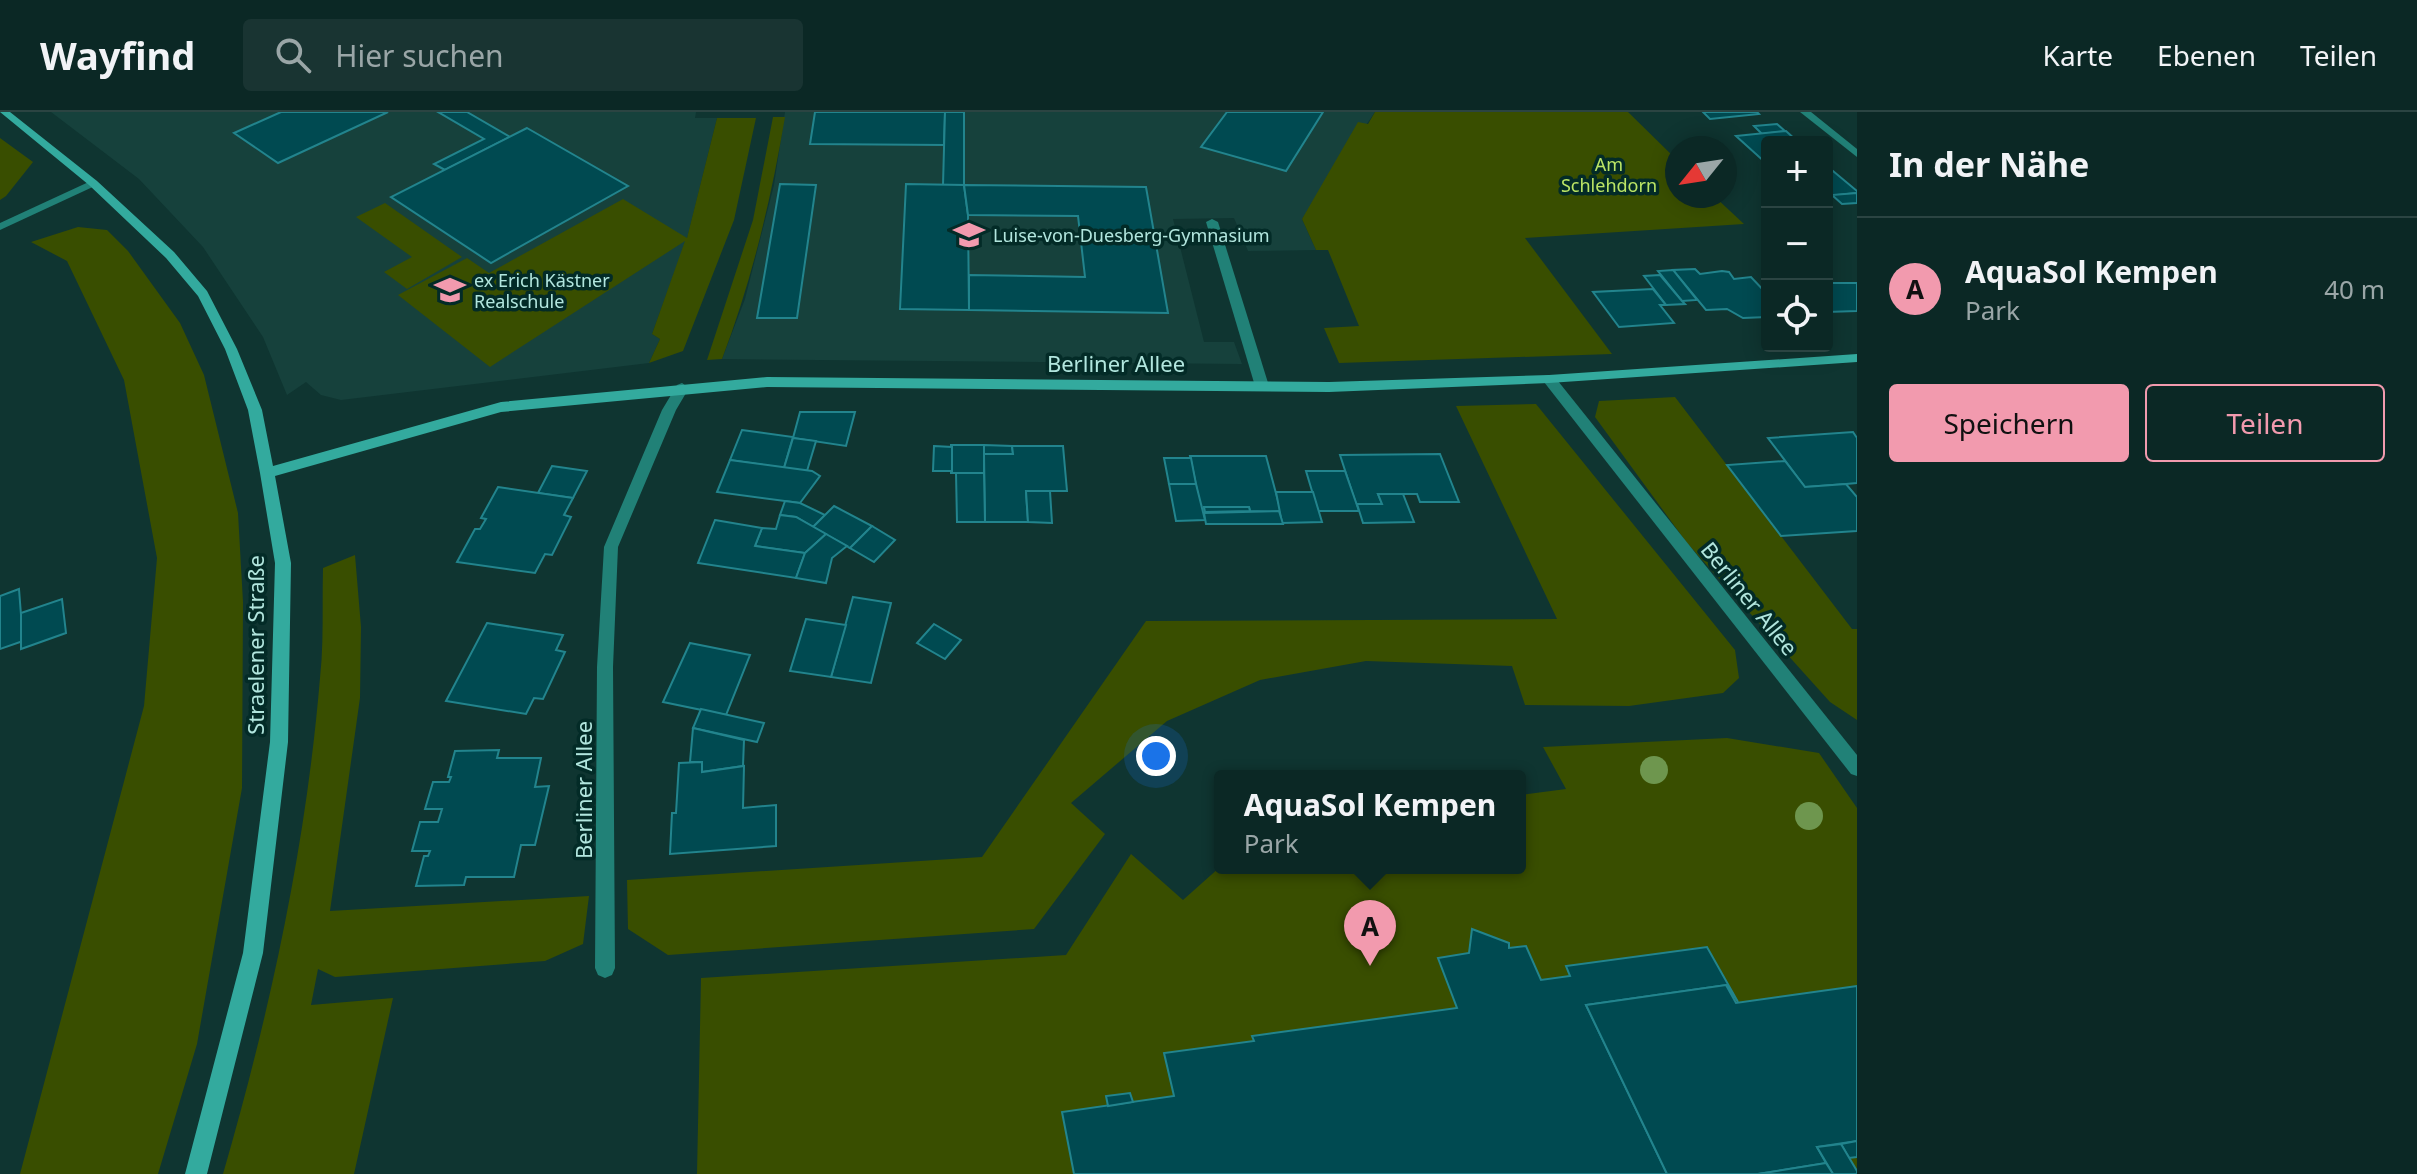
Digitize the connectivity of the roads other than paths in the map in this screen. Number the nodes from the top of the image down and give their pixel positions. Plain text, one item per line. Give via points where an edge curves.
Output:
1 (4, 112) edge
2 (1805, 112) edge
3 (1857, 154) edge
4 (93, 183) junction
5 (1212, 222) dead end
6 (0, 227) edge
7 (1857, 358) edge
8 (1549, 379) junction
9 (1262, 386) junction
10 (682, 388) junction
11 (267, 473) junction
12 (1857, 768) edge
13 (605, 968) dead end
14 (196, 1174) edge

1 - 4 street, Straelener Straße
2 - 3 street
4 - 6 street
4 - 11 street, Straelener Straße via 170,255 203,294 255,410
5 - 9 street
7 - 8 street, Berliner Allee
8 - 9 street, Berliner Allee
8 - 12 street, Berliner Allee
9 - 10 street, Berliner Allee via 767,382
10 - 11 street, Berliner Allee via 501,407
10 - 13 street, Berliner Allee via 611,547 605,667
11 - 14 street, Straelener Straße via 283,563 279,742 253,953

